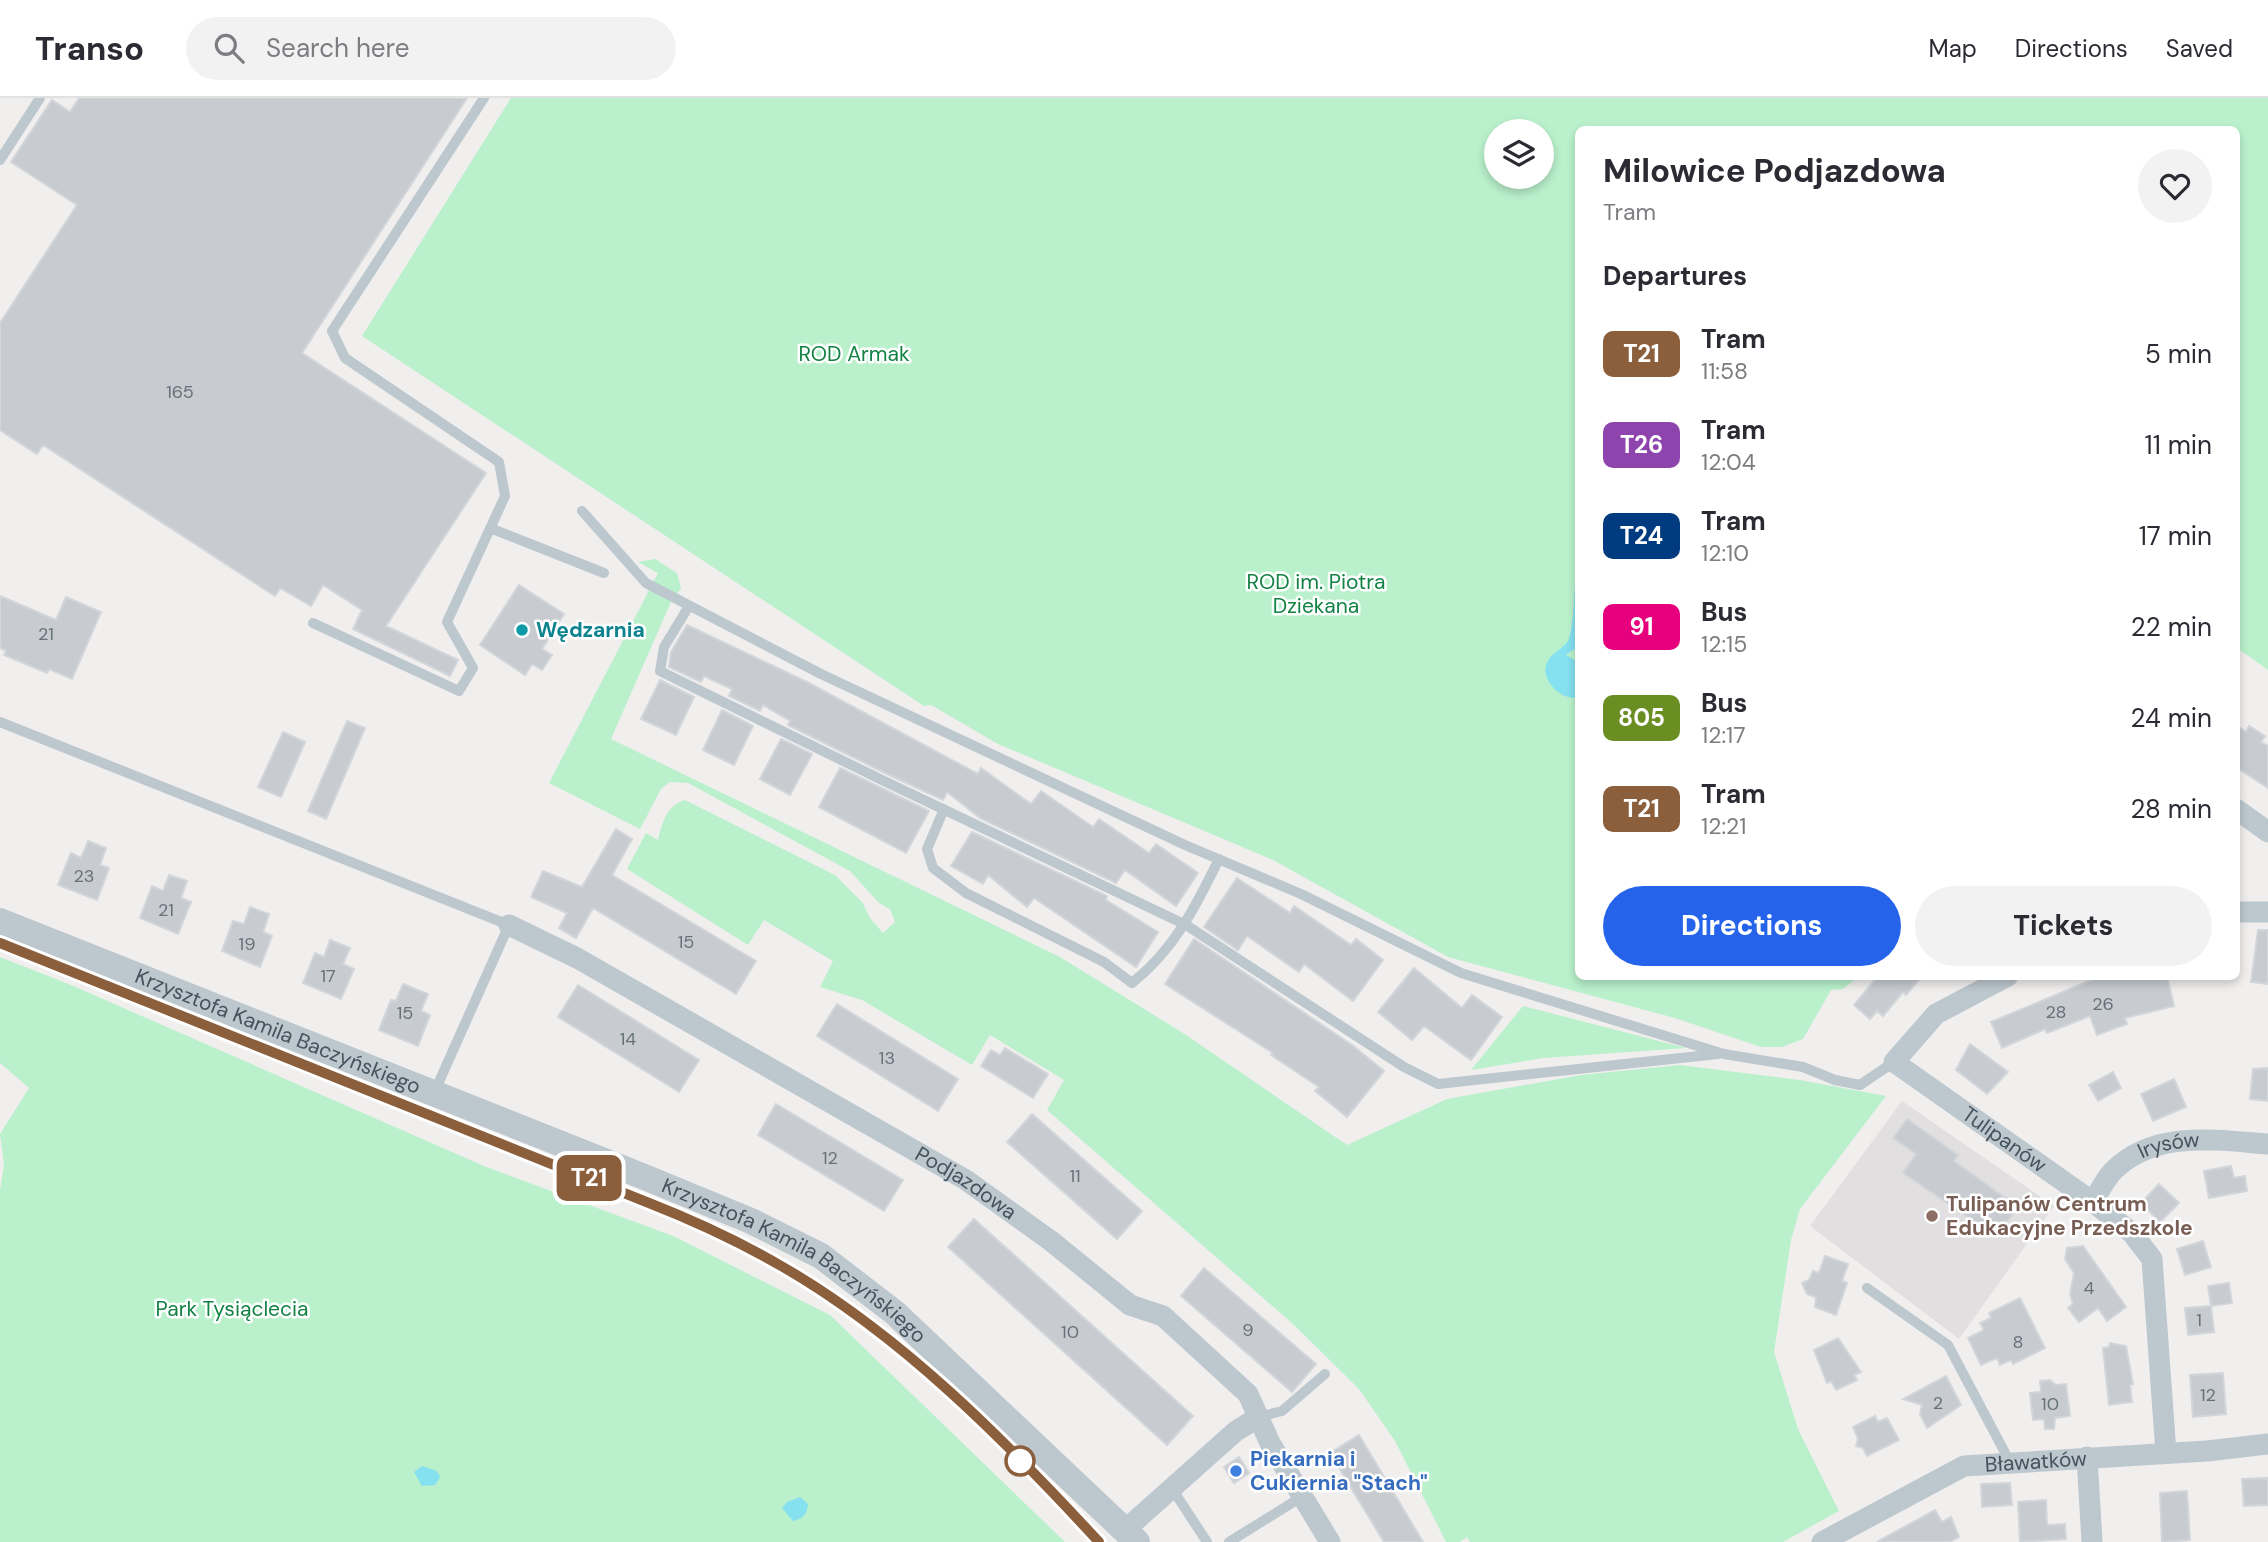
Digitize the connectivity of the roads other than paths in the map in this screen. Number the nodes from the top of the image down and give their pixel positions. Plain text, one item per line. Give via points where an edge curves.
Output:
1 (40, 98) edge
2 (484, 98) edge
3 (0, 160) edge
4 (582, 511) dead end
5 (490, 528) junction
6 (604, 573) dead end
7 (689, 606) junction
8 (313, 623) dead end
9 (0, 722) edge
10 (944, 809) junction
11 (2240, 812) edge
12 (2268, 832) edge
13 (1219, 859) junction
14 (2240, 912) edge
15 (2268, 912) edge
16 (0, 921) edge
17 (509, 925) junction
18 (1186, 925) junction
19 (2000, 980) edge
20 (1724, 1054) junction
21 (1894, 1062) junction
22 (434, 1093) junction
23 (2268, 1144) edge
24 (2093, 1202) junction
25 (1867, 1288) dead end
26 (1325, 1374) dead end
27 (1259, 1417) junction
28 (2268, 1444) edge
29 (2166, 1453) junction
30 (2087, 1457) junction
31 (2011, 1464) junction
32 (1171, 1488) junction
33 (1303, 1496) junction
34 (1131, 1535) edge
35 (1207, 1542) edge
36 (1229, 1542) edge
37 (1330, 1542) edge
38 (1822, 1542) edge
39 (2092, 1542) edge

1 - 3 lane
2 - 5 lane via 332,331 345,358 499,462 505,496
4 - 7 lane via 646,583
5 - 6 lane
5 - 8 lane via 447,622 473,668 459,691
7 - 10 lane via 664,647 660,671
7 - 13 lane via 907,715
9 - 17 lane
10 - 18 lane
10 - 18 lane via 927,849 933,868 966,893 1104,962 1132,983
11 - 12 street
13 - 18 lane
13 - 20 lane via 1461,973
14 - 15 street
16 - 22 street, Krzysztofa Kamila Baczyńskiego
17 - 22 lane
17 - 27 street, Podjazdowa via 577,958 966,1180 1130,1305 1163,1316 1237,1380
18 - 20 lane via 1404,1067 1438,1084
19 - 21 street via 1936,1014
20 - 21 lane via 1803,1067 1860,1085
21 - 24 street, Tulipanów
22 - 34 street, Krzysztofa Kamila Baczyńskiego via 751,1221 821,1256 895,1313
23 - 24 street, Irysów via 2186,1139 2138,1152 2113,1171
24 - 29 street, Tulipanów via 2132,1233 2152,1259
25 - 31 lane via 1948,1345
26 - 27 lane via 1282,1411
27 - 32 street via 1236,1431
27 - 33 street, Podjazdowa
28 - 29 street, Bławatków
29 - 30 street, Bławatków
30 - 31 street, Bławatków
30 - 39 street
31 - 38 street, Bławatków via 1964,1466
32 - 34 street
32 - 35 lane
33 - 36 lane
33 - 37 street, Podjazdowa

